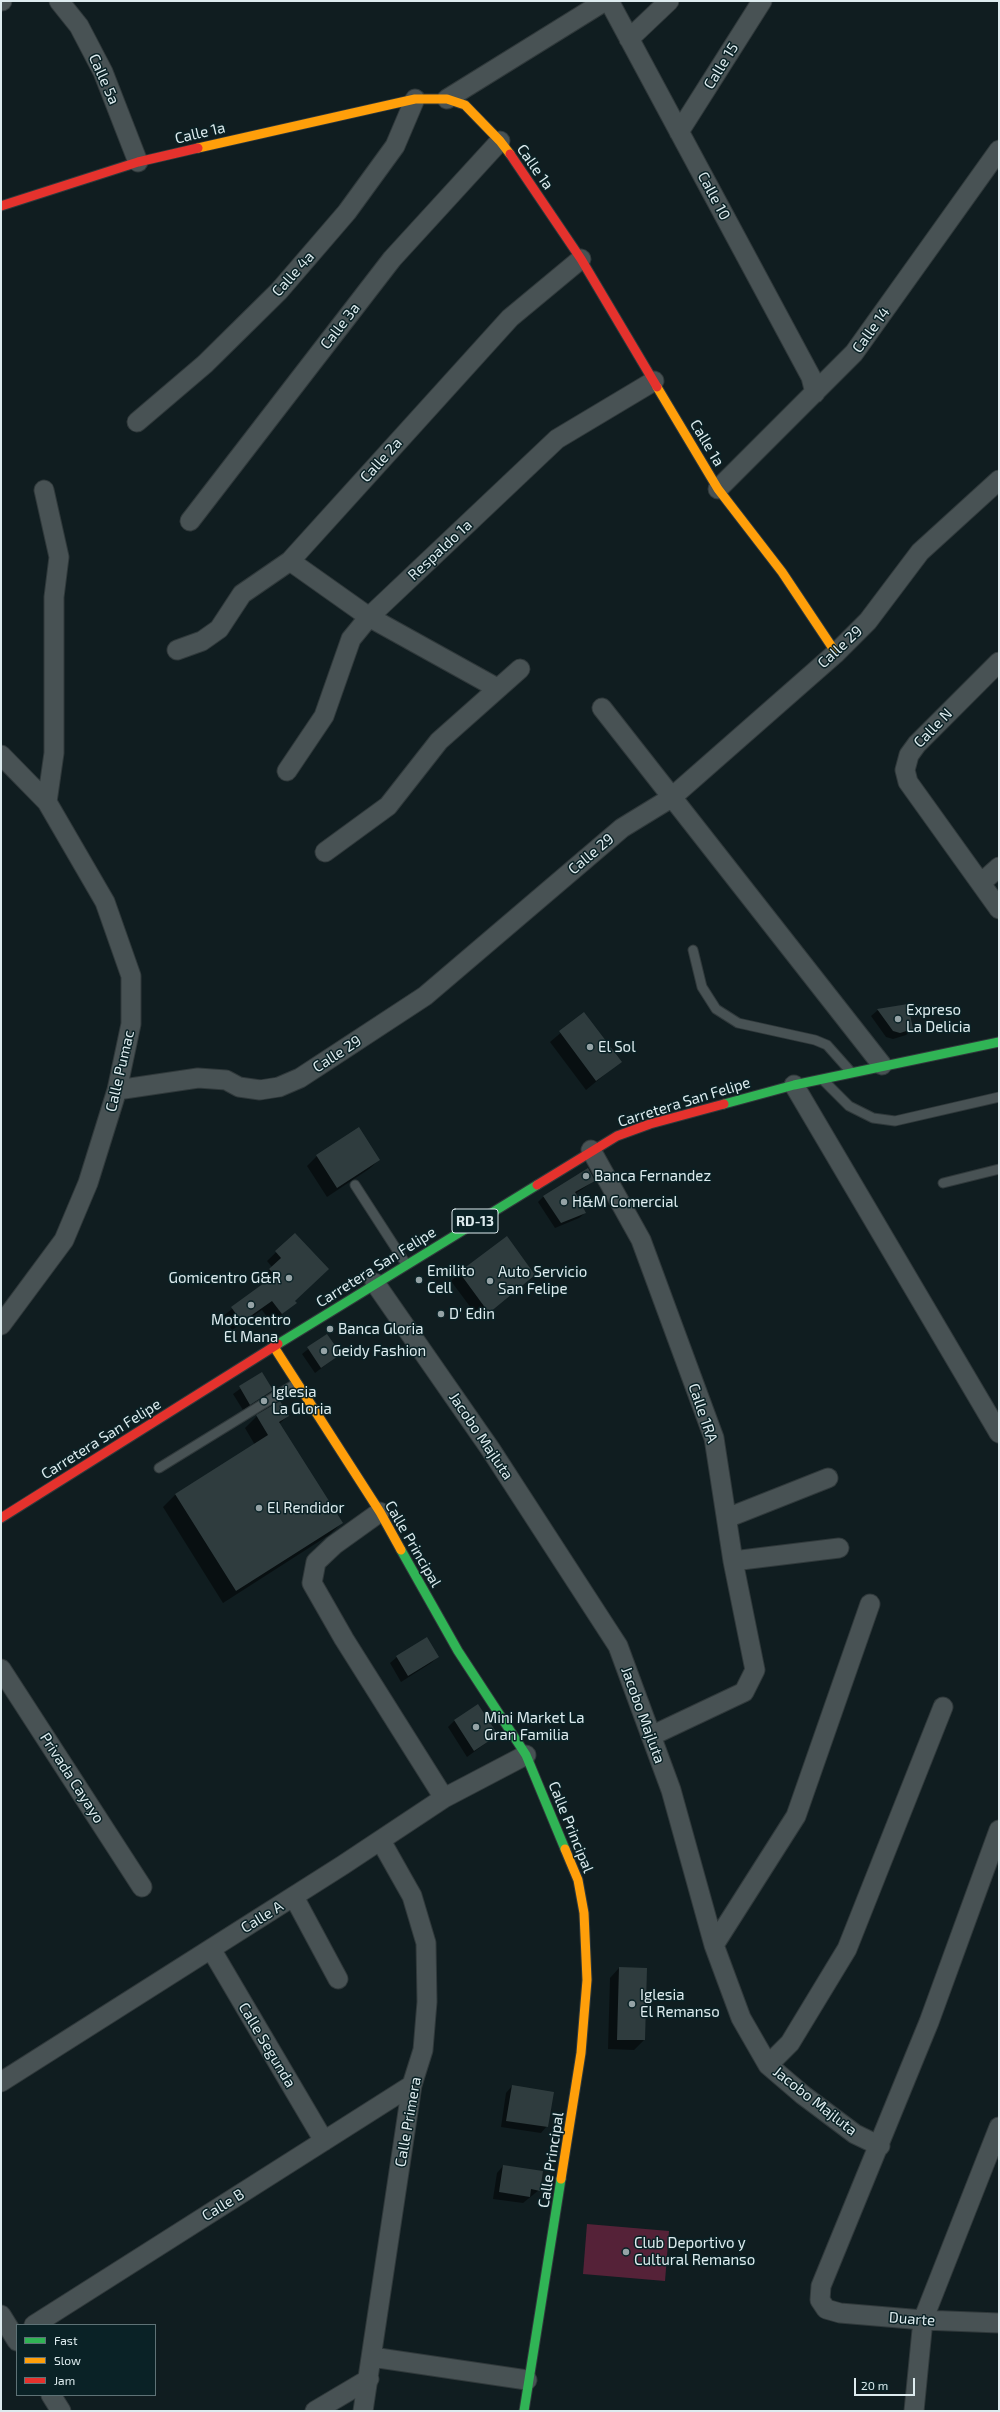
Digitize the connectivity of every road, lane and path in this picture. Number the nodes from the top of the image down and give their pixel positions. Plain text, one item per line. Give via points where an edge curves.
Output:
1 (59, 1) edge
2 (605, 1) edge
3 (609, 1) edge
4 (669, 1) edge
5 (762, 1) edge
6 (629, 39) junction
7 (415, 99) junction
8 (447, 99) junction
9 (679, 132) junction
10 (500, 141) junction
11 (999, 150) edge
12 (138, 162) junction
13 (1, 206) edge
14 (581, 259) junction
15 (654, 381) junction
16 (815, 392) junction
17 (138, 422) dead end
18 (999, 480) edge
19 (718, 489) junction
20 (44, 490) dead end
21 (190, 521) dead end
22 (290, 561) junction
23 (369, 617) junction
24 (177, 650) dead end
25 (836, 652) junction
26 (999, 662) edge
27 (520, 669) dead end
28 (497, 688) junction
29 (602, 708) dead end
30 (1, 756) edge
31 (287, 770) dead end
32 (671, 798) junction
33 (46, 802) junction
34 (325, 852) dead end
35 (999, 868) edge
36 (982, 883) junction
37 (999, 909) edge
38 (693, 950) dead end
39 (999, 1042) edge
40 (882, 1065) junction
41 (851, 1072) junction
42 (821, 1079) junction
43 (794, 1085) junction
44 (117, 1090) junction
45 (999, 1097) edge
46 (591, 1150) junction
47 (999, 1169) edge
48 (943, 1183) dead end
49 (355, 1185) dead end
50 (406, 1264) junction
51 (376, 1283) junction
52 (1, 1325) edge
53 (274, 1347) junction
54 (297, 1383) junction
55 (999, 1433) edge
56 (159, 1468) dead end
57 (828, 1478) dead end
58 (380, 1512) junction
59 (1, 1518) edge
60 (727, 1518) junction
61 (839, 1548) dead end
62 (733, 1561) junction
63 (870, 1604) dead end
64 (1, 1669) edge
65 (943, 1707) dead end
66 (651, 1736) junction
67 (526, 1755) junction
68 (444, 1798) junction
69 (999, 1830) edge
70 (381, 1841) junction
71 (142, 1887) dead end
72 (294, 1897) junction
73 (714, 1945) junction
74 (211, 1949) junction
75 (338, 1979) dead end
76 (768, 2065) junction
77 (1, 2082) edge
78 (412, 2086) junction
79 (999, 2127) edge
80 (324, 2141) junction
81 (880, 2146) junction
82 (1, 2314) edge
83 (923, 2320) junction
84 (999, 2323) edge
85 (36, 2324) edge
86 (12, 2340) edge
87 (372, 2357) junction
88 (368, 2379) junction
89 (528, 2380) junction
90 (52, 2396) edge
91 (61, 2411) edge
92 (315, 2411) edge
93 (363, 2411) edge
94 (524, 2411) edge
95 (914, 2411) edge

1 - 12 street, Calle 5a via 79,26 103,72
2 - 8 street
3 - 6 street, Calle 10
4 - 6 street
5 - 9 street, Calle 15
6 - 9 street, Calle 10
7 - 8 street, Calle 1a
7 - 12 street, Calle 1a
7 - 17 street, Calle 4a via 395,146 332,229 279,291
8 - 10 street, Calle 1a via 465,105
9 - 16 street, Calle 10 via 811,377
10 - 14 street, Calle 1a
10 - 21 street, Calle 3a via 392,259
11 - 16 street, Calle 14 via 854,354
12 - 13 street, Calle 1a
14 - 15 street, Calle 1a
14 - 22 street, Calle 2a via 510,318
15 - 19 street, Calle 1a
15 - 23 street, Respaldo 1a via 557,439
16 - 19 street, Calle 14
18 - 25 street, Calle 29 via 920,552 868,620
19 - 25 street, Calle 1a via 782,572
20 - 33 street via 59,557 54,597 54,753
22 - 23 street
22 - 24 street, Calle 2a via 242,594 219,629 202,641
23 - 28 street
23 - 31 street, Respaldo 1a via 351,639 324,716
25 - 32 street, Calle 29
26 - 36 street, Calle N via 917,744 909,755 906,770 908,782
27 - 28 street
28 - 34 street via 439,741 388,806
29 - 32 street
30 - 33 street, Calle Pumac
32 - 40 street
32 - 44 street, Calle 29 via 622,828 425,996 300,1078 279,1087 260,1090 239,1087 226,1080 198,1078
33 - 44 street, Calle Pumac via 105,902 131,976 131,1024
35 - 36 street
36 - 37 street, Calle N
38 - 41 lane via 702,987 716,1008 738,1023 827,1045
39 - 40 street, Carretera San Felipe / RD-13
40 - 41 street, Carretera San Felipe / RD-13
41 - 42 street, Carretera San Felipe / RD-13
42 - 43 street, Carretera San Felipe / RD-13
42 - 45 lane via 849,1106 873,1118 895,1121
43 - 46 street, Carretera San Felipe / RD-13 via 650,1124 616,1136
43 - 55 street
44 - 52 street, Calle Pumac via 88,1183 64,1240
46 - 50 street, Carretera San Felipe / RD-13
46 - 60 street, Calle 1RA via 640,1240 714,1438
47 - 48 lane
49 - 50 lane
50 - 51 street, Carretera San Felipe / RD-13
51 - 53 street, Carretera San Felipe / RD-13
51 - 66 street, Jacobo Majluta via 492,1450 618,1646
53 - 54 street, Calle Principal
53 - 59 street, Carretera San Felipe / RD-13
54 - 56 lane
54 - 58 street, Calle Principal
57 - 60 street
58 - 67 street, Calle Principal via 458,1651
58 - 68 street via 334,1545 316,1562 312,1583 344,1639
60 - 62 street, Calle 1RA
61 - 62 street
62 - 66 street, Calle 1RA via 755,1670 744,1692
63 - 73 street via 796,1816
64 - 71 street, Privada Cayayo
65 - 76 street via 847,1949 790,2043
66 - 73 street, Jacobo Majluta via 671,1790
67 - 68 street, Calle A
67 - 89 street, Calle Principal via 578,1880 584,1913 588,1980 581,2053
68 - 70 street, Calle A
69 - 81 street via 929,2022
70 - 72 street, Calle A
70 - 78 street, Calle Primera via 412,1896 426,1943 427,2002 423,2050
72 - 74 street, Calle A
72 - 75 street
73 - 76 street, Jacobo Majluta via 741,2018
74 - 77 street, Calle A
74 - 80 street, Calle Segunda
76 - 81 street, Jacobo Majluta via 803,2095 856,2134
78 - 80 street, Calle B
78 - 87 street, Calle Primera
79 - 83 street
80 - 85 street, Calle B
81 - 83 street, Duarte via 821,2286 820,2300 826,2309 840,2313
82 - 86 street
83 - 84 street, Duarte
83 - 95 street
87 - 88 street, Calle Primera
87 - 89 street
88 - 92 street
88 - 93 street, Calle Primera
89 - 94 street, Calle Principal
90 - 91 street

